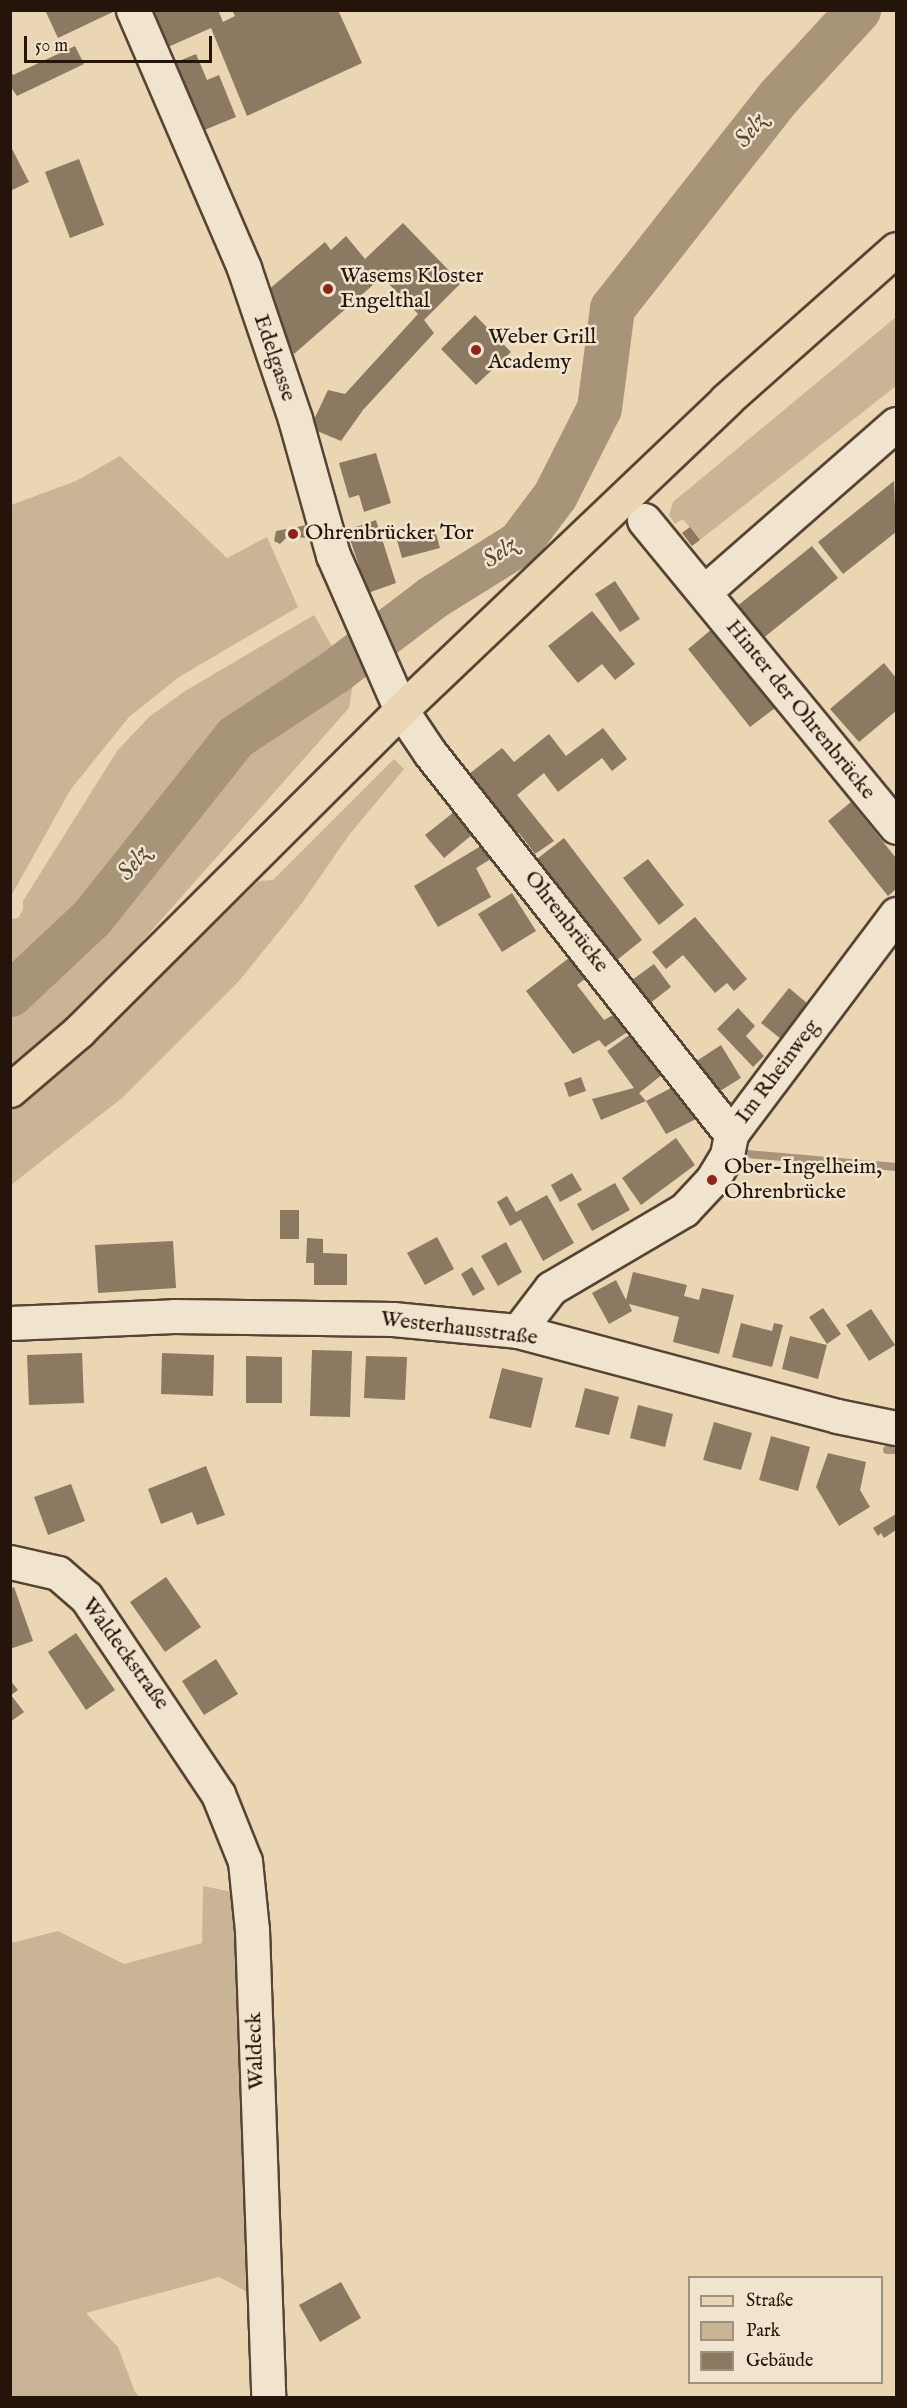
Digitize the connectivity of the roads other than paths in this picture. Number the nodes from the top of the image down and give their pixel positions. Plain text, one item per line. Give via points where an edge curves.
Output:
1 (133, 10) edge
2 (897, 249) edge
3 (896, 424) edge
4 (644, 520) dead end
5 (704, 592) junction
6 (401, 710) junction
7 (897, 827) edge
8 (897, 914) edge
9 (10, 1090) edge
10 (731, 1134) junction
11 (10, 1323) edge
12 (518, 1331) junction
13 (897, 1428) edge
14 (10, 1562) edge
15 (174, 1722) joint
16 (268, 2397) edge

1 - 6 street, Edelgasse via 244,268 350,601
2 - 6 main road via 726,400
3 - 5 street
4 - 5 street, Hinter der Ohrenbrücke
5 - 7 street, Hinter der Ohrenbrücke
6 - 9 main road via 79,1032
6 - 10 street, Ohrenbrücke via 430,753
8 - 10 street, Im Rheinweg
10 - 12 street, Im Rheinweg via 727,1155 712,1180 684,1210 551,1288
11 - 12 street, Westerhausstraße via 185,1316 393,1319
12 - 13 street, Westerhausstraße via 837,1416
14 - 15 street, Waldeckstraße via 58,1572 86,1597
15 - 16 street, Waldeck via 218,1794 245,1861 252,1930

